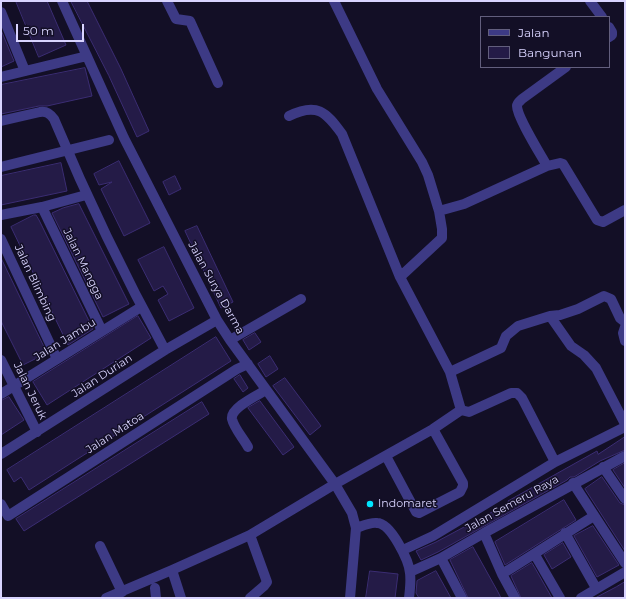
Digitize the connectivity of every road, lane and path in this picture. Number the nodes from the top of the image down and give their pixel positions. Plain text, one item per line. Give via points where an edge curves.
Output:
1 (62, 1) edge
2 (167, 1) edge
3 (334, 1) edge
4 (590, 1) edge
5 (1, 12) edge
6 (601, 16) edge
7 (87, 56) junction
8 (565, 68) edge
9 (25, 71) junction
10 (1, 77) edge
11 (218, 83) dead end
12 (290, 116) dead end
13 (1, 121) edge
14 (109, 140) dead end
15 (67, 150) junction
16 (547, 166) junction
17 (1, 167) edge
18 (86, 196) junction
19 (42, 207) junction
20 (625, 210) edge
21 (439, 211) junction
22 (1, 215) edge
23 (1, 241) edge
24 (400, 277) junction
25 (300, 299) dead end
26 (141, 307) junction
27 (550, 316) junction
28 (217, 320) junction
29 (625, 322) edge
30 (625, 327) edge
31 (102, 331) junction
32 (230, 340) junction
33 (625, 341) edge
34 (165, 350) junction
35 (57, 359) junction
36 (1, 360) edge
37 (248, 364) junction
38 (450, 372) junction
39 (14, 386) junction
40 (266, 390) junction
41 (1, 394) edge
42 (461, 410) junction
43 (625, 425) edge
44 (433, 429) junction
45 (37, 432) junction
46 (248, 446) dead end
47 (1, 454) edge
48 (386, 456) junction
49 (625, 456) edge
50 (556, 462) junction
51 (603, 467) junction
52 (335, 484) junction
53 (573, 484) junction
54 (625, 499) edge
55 (1, 504) edge
56 (594, 516) junction
57 (356, 528) junction
58 (484, 533) junction
59 (565, 534) junction
60 (250, 535) junction
61 (100, 546) dead end
62 (403, 550) junction
63 (535, 555) junction
64 (441, 558) junction
65 (625, 563) edge
66 (172, 570) junction
67 (410, 572) junction
68 (625, 572) edge
69 (502, 574) junction
70 (596, 588) junction
71 (122, 592) junction
72 (106, 598) edge
73 (181, 598) edge
74 (250, 598) edge
75 (350, 598) edge
76 (409, 598) edge
77 (462, 598) edge
78 (515, 598) edge
79 (560, 598) edge
80 (581, 598) edge

1 - 7 street, Jalan Surya Darma
2 - 11 street via 176,19 190,21
3 - 21 street via 377,89 422,162
4 - 6 street
5 - 9 street
7 - 9 street
7 - 28 street, Jalan Surya Darma via 124,138
8 - 16 street via 518,102 517,108
9 - 10 street
12 - 24 street via 301,110 312,109 322,112 332,120 342,134
13 - 15 street via 45,112 50,114
14 - 15 street
15 - 17 street
15 - 18 street
16 - 20 street via 563,164 597,220 604,222
16 - 21 street via 464,204
18 - 19 street
18 - 26 street
19 - 22 street
19 - 31 street, Jalan Mangga
21 - 24 street via 442,238
23 - 35 street, Jalan Blimbing
24 - 38 street
25 - 32 street
26 - 31 street, Jalan Jambu
26 - 34 street
27 - 29 street via 560,316 604,296 611,299 620,318
27 - 38 street via 518,326 506,336 501,348
27 - 43 street via 571,346 596,368
28 - 32 street, Jalan Surya Darma
28 - 34 street, Jalan Durian
30 - 33 street
31 - 35 street, Jalan Jambu
32 - 37 street, Jalan Surya Darma
34 - 45 street, Jalan Durian
35 - 39 street, Jalan Jambu
36 - 39 street, Jalan Jeruk
37 - 40 street, Jalan Surya Darma
37 - 55 street, Jalan Matoa via 8,516
38 - 42 street
39 - 41 street, Jalan Jambu
39 - 45 street, Jalan Jeruk
40 - 46 street via 238,407 233,413 233,421
40 - 52 street, Jalan Surya Darma
42 - 44 street
42 - 50 street via 469,412 518,393
43 - 50 street
44 - 48 street
44 - 48 street via 463,483 460,492 419,513 416,512
45 - 47 street, Jalan Durian
48 - 52 street
49 - 51 street, Jalan Semeru Raya
50 - 62 street via 433,536
51 - 53 street, Jalan Semeru Raya
51 - 54 street
52 - 57 street, Jalan Surya Darma via 352,512
52 - 60 street
53 - 56 street
53 - 58 street, Jalan Semeru Raya
56 - 59 street
56 - 65 street
57 - 62 street via 377,522 382,524 388,528
57 - 75 street, Jalan Surya Darma
58 - 64 street, Jalan Semeru Raya
58 - 69 street
59 - 63 street
59 - 70 street
60 - 66 street
60 - 74 street via 267,582
61 - 71 street
62 - 67 street
63 - 69 street
63 - 79 street
64 - 67 street, Jalan Semeru Raya
64 - 77 street
66 - 71 street
66 - 73 street
67 - 76 street
68 - 70 street
69 - 78 street
70 - 80 street
71 - 72 street

